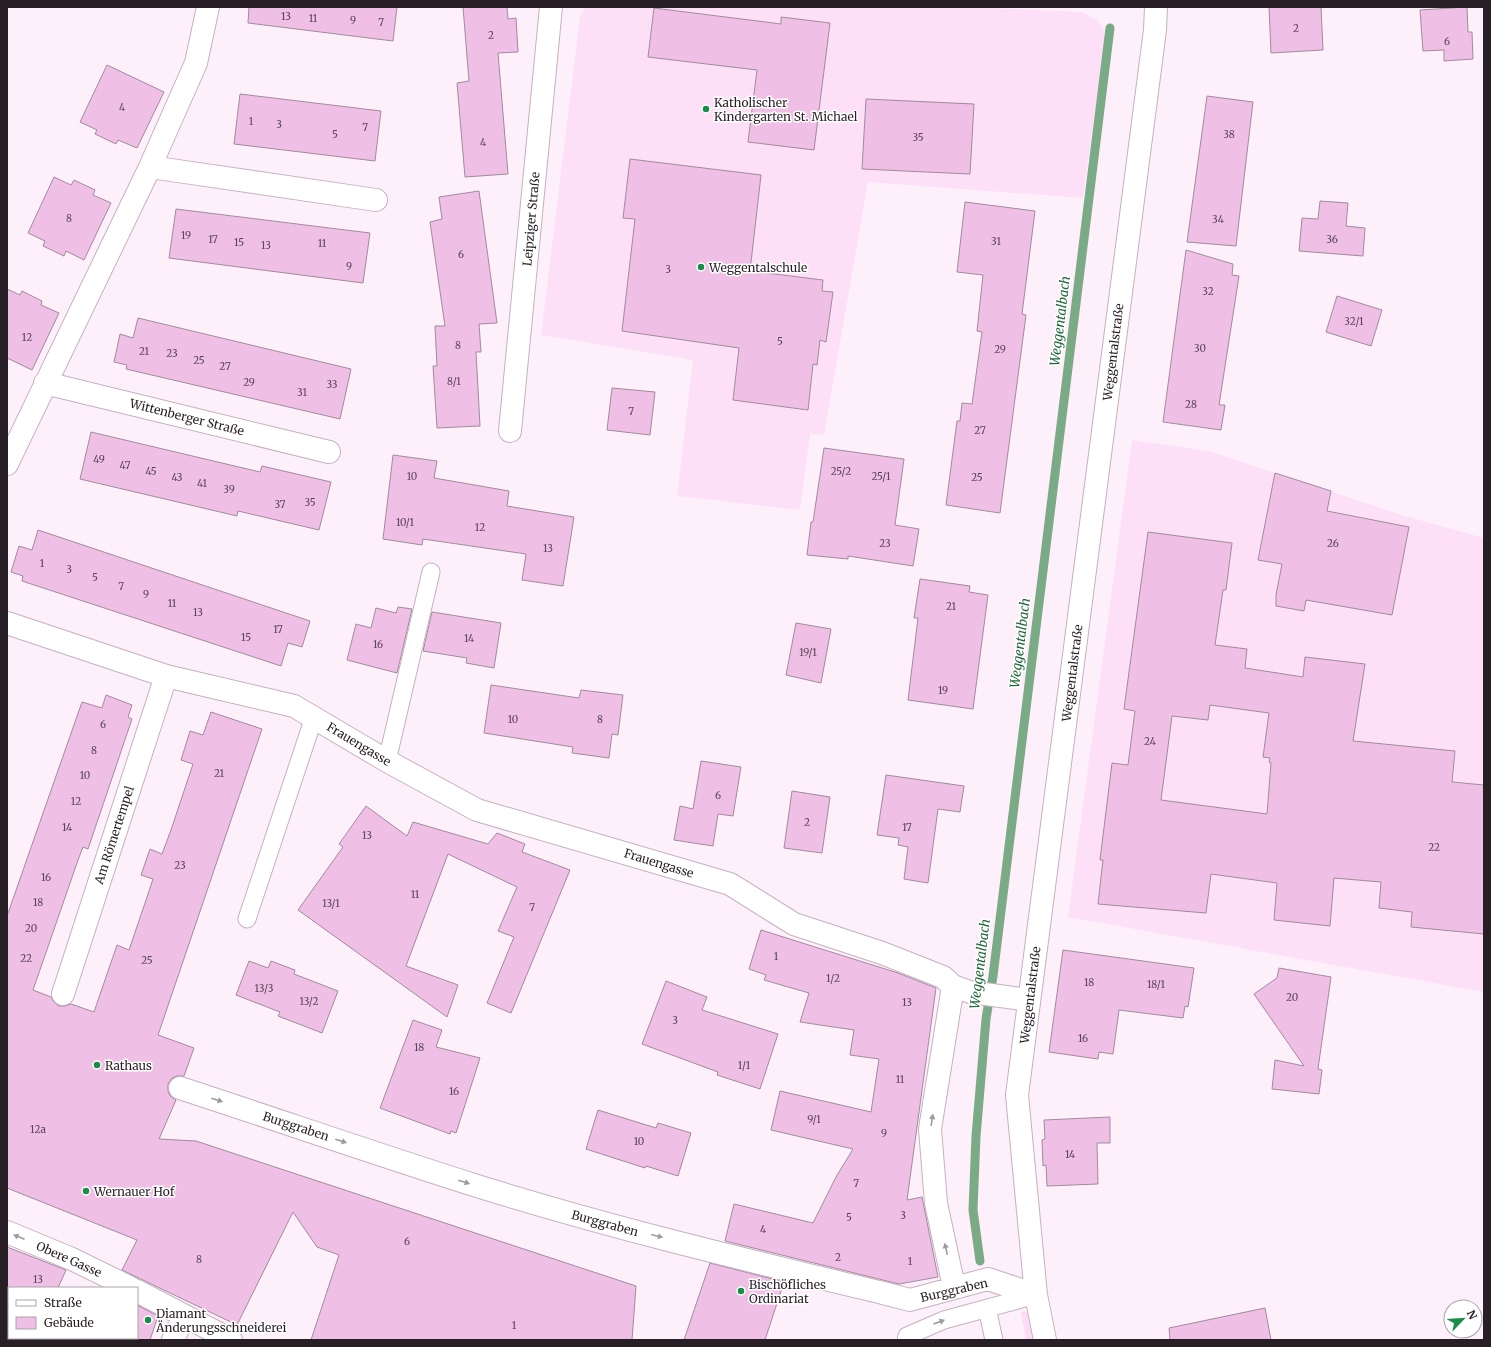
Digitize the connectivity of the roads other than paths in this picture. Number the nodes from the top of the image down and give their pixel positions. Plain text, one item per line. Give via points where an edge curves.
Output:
1 (208, 7) edge
2 (551, 7) edge
3 (1156, 7) edge
4 (150, 167) junction
5 (376, 200) dead end
6 (45, 383) junction
7 (510, 431) dead end
8 (329, 452) dead end
9 (7, 464) edge
10 (431, 572) dead end
11 (7, 623) edge
12 (166, 676) junction
13 (314, 717) junction
14 (387, 761) junction
15 (247, 919) dead end
16 (961, 989) junction
17 (63, 994) dead end
18 (1018, 999) junction
19 (180, 1088) dead end
20 (7, 1232) edge
21 (129, 1287) edge
22 (954, 1287) junction
23 (138, 1292) edge
24 (1036, 1294) junction
25 (988, 1308) junction
26 (184, 1316) junction
27 (173, 1340) edge
28 (232, 1340) edge
29 (906, 1340) edge
30 (994, 1340) edge
31 (1045, 1340) edge

1 - 4 street via 196,63
2 - 7 street, Leipziger Straße
3 - 18 street, Weggentalstraße via 1156,30
4 - 5 street
4 - 6 street
6 - 8 street, Wittenberger Straße
6 - 9 street
10 - 14 lane
11 - 12 street
12 - 13 street, Frauengasse via 294,706
12 - 17 street, Am Römertempel
13 - 14 street, Frauengasse
13 - 15 lane
14 - 16 street, Frauengasse via 477,810 730,884 794,924 882,953 942,977
16 - 18 street, Frauengasse
22 -> 16 street via 936,1203 930,1129
18 - 24 street, Weggentalstraße via 1017,1095
19 -> 22 street, Burggraben via 474,1185 642,1233 910,1300
21 -> 20 street, Obere Gasse via 72,1259
22 - 24 street, Burggraben via 988,1279
23 - 26 street
24 - 25 lane
24 - 31 street, Weggentalstraße
29 -> 25 lane via 907,1336 924,1327
25 - 30 lane
26 - 27 street
26 - 28 street

